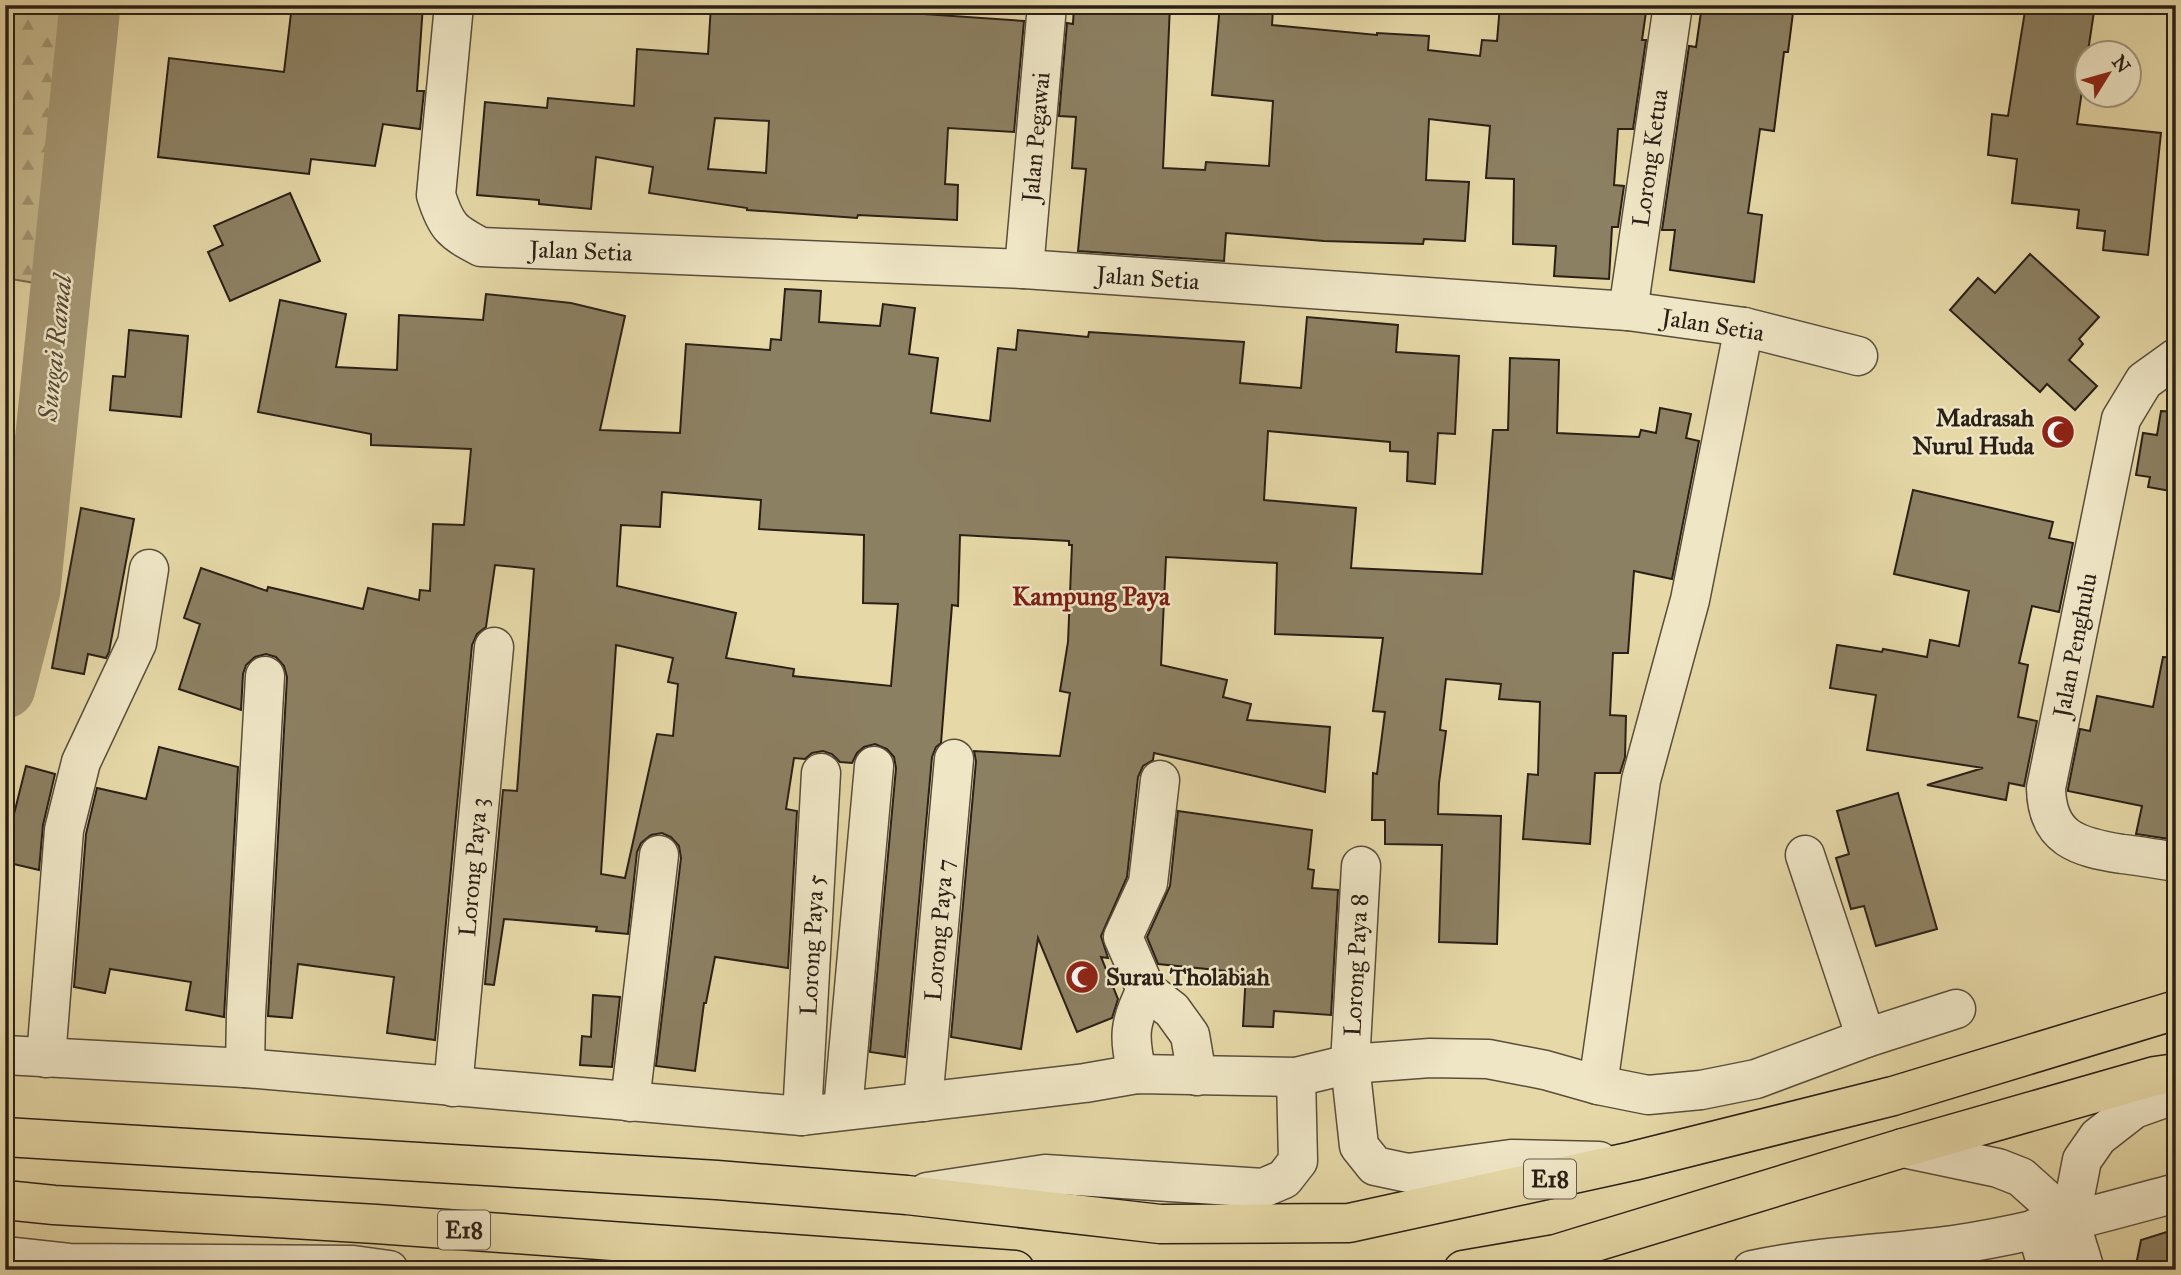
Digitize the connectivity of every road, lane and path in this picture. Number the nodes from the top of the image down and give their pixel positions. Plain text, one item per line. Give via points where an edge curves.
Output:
1 (454, 5) edge
2 (1047, 5) edge
3 (1673, 5) edge
4 (1024, 270) junction
5 (1628, 311) junction
6 (1744, 327) junction
7 (1858, 356) dead end
8 (2176, 358) edge
9 (149, 569) dead end
10 (494, 647) dead end
11 (265, 676) dead end
12 (954, 759) dead end
13 (874, 766) dead end
14 (821, 773) dead end
15 (1160, 780) dead end
16 (659, 855) dead end
17 (1805, 855) dead end
18 (2176, 862) edge
19 (1361, 866) dead end
20 (1146, 990) junction
21 (1956, 1009) dead end
22 (2176, 1010) edge
23 (1866, 1038) junction
24 (17, 1057) edge
25 (1350, 1064) junction
26 (245, 1068) junction
27 (2176, 1073) edge
28 (1138, 1074) junction
29 (1197, 1076) junction
30 (1296, 1077) junction
31 (1598, 1085) junction
32 (453, 1087) junction
33 (2176, 1094) edge
34 (630, 1102) junction
35 (923, 1102) junction
36 (843, 1110) junction
37 (802, 1116) junction
38 (5, 1137) edge
39 (1903, 1149) junction
40 (1633, 1161) junction
41 (2176, 1193) edge
42 (907, 1195) junction
43 (5, 1200) edge
44 (2053, 1225) junction
45 (5, 1256) edge
46 (388, 1270) edge
47 (1015, 1270) edge
48 (1463, 1270) edge
49 (1752, 1270) edge
50 (2048, 1270) edge
51 (2085, 1270) edge

1 - 4 street, Jalan Setia via 436,195 443,218 458,236 481,247
2 - 4 street, Jalan Pegawai
3 - 5 street, Lorong Ketua
4 - 5 street, Jalan Setia
5 - 6 street, Jalan Setia
6 - 7 street, Jalan Setia
6 - 31 street via 1690,600 1640,780
8 - 18 street, Jalan Penghulu via 2144,381 2121,419 2046,796 2053,822 2069,840 2091,849
9 - 24 street via 137,643 81,762
10 - 32 street, Lorong Paya 3
11 - 26 street
12 - 35 street, Lorong Paya 7
13 - 36 street
14 - 37 street, Lorong Paya 5
15 - 20 street via 1149,883 1123,937
16 - 34 street
17 - 23 street
19 - 25 street, Lorong Paya 8
20 - 28 street via 1133,1015 1130,1044
20 - 29 street via 1172,1010 1190,1035
21 - 23 street
22 - 40 highway, E18 via 1893,1096
23 - 31 street via 1756,1079 1701,1090 1648,1095
24 - 26 street
25 - 30 street
25 - 31 street via 1488,1059
25 - 40 street, Lorong Paya 8 via 1359,1146 1375,1166 1408,1173 1511,1159
26 - 32 street
27 - 39 highway
28 - 29 street
28 - 35 street
29 - 30 street
30 - 42 street via 1298,1161 1284,1179 1262,1188 1045,1174
32 - 34 street
33 - 44 street via 2134,1109 2098,1137 2082,1160
34 - 37 street
35 - 36 street
36 - 37 street
38 - 42 highway, E18
39 - 44 street via 2021,1177
39 - 48 highway via 1556,1254
40 - 42 highway, E18 via 1349,1223 1160,1224
41 - 44 street
43 - 47 highway, E18
44 - 49 street via 1953,1245 1816,1258
44 - 50 street
44 - 51 street
45 - 46 street via 69,1264 353,1265

